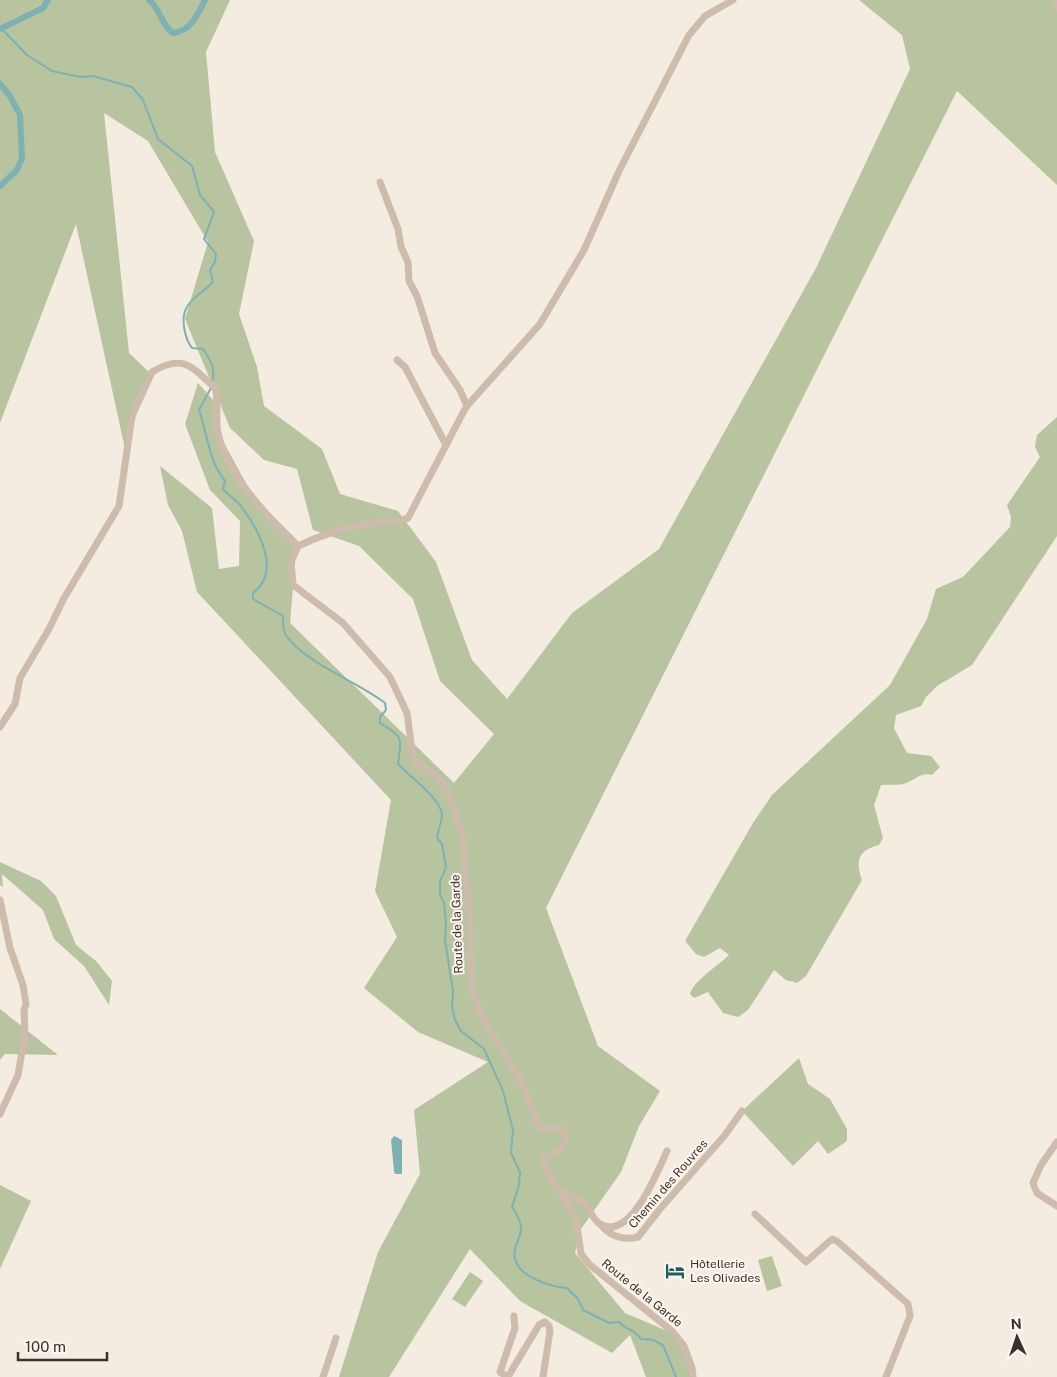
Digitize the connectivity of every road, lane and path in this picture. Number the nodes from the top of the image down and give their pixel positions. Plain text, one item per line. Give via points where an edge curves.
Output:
1 (733, 0) edge
2 (1056, 0) edge
3 (1057, 8) edge
4 (380, 182) dead end
5 (397, 360) dead end
6 (467, 406) junction
7 (446, 445) junction
8 (298, 546) junction
9 (0, 727) edge
10 (0, 900) edge
11 (742, 1111) dead end
12 (0, 1114) edge
13 (1057, 1142) edge
14 (667, 1151) dead end
15 (562, 1192) junction
16 (1057, 1206) edge
17 (755, 1214) dead end
18 (600, 1224) junction
19 (514, 1316) dead end
20 (336, 1338) dead end
21 (323, 1377) edge
22 (543, 1377) edge
23 (693, 1377) edge
24 (886, 1377) edge

1 - 6 street via 705,16 689,36 613,184 594,230 540,324
2 - 3 street
4 - 6 street via 398,228 400,247 408,262 409,281 435,353
5 - 7 street via 405,367
6 - 7 street
7 - 8 street via 408,518 401,522 372,523 344,529
8 - 9 street via 266,514 225,455 218,433 215,388 191,365 176,362 152,372 132,416 119,506 20,678 15,704
8 - 15 street, Route de la Garde via 291,562 293,585 343,623 390,677 407,713 413,757 438,777 450,794 464,840 471,985 481,1016 521,1081 539,1126 546,1130 561,1128 566,1134 560,1150 548,1154 543,1160
10 - 12 street via 26,1004 26,1034 18,1075
11 - 18 street, Chemin des Rouvres via 638,1238 616,1237
13 - 16 street via 1033,1184 1037,1193
14 - 18 street via 648,1194 637,1208 622,1223 612,1227
15 - 18 street via 585,1204
15 - 23 street, Route de la Garde via 579,1226 579,1247 585,1260 672,1330 684,1346
17 - 24 street via 806,1262 827,1241 837,1241 908,1304 910,1316
19 - 22 street via 515,1328 500,1372 510,1375 539,1325 545,1322 550,1331
20 - 21 street

